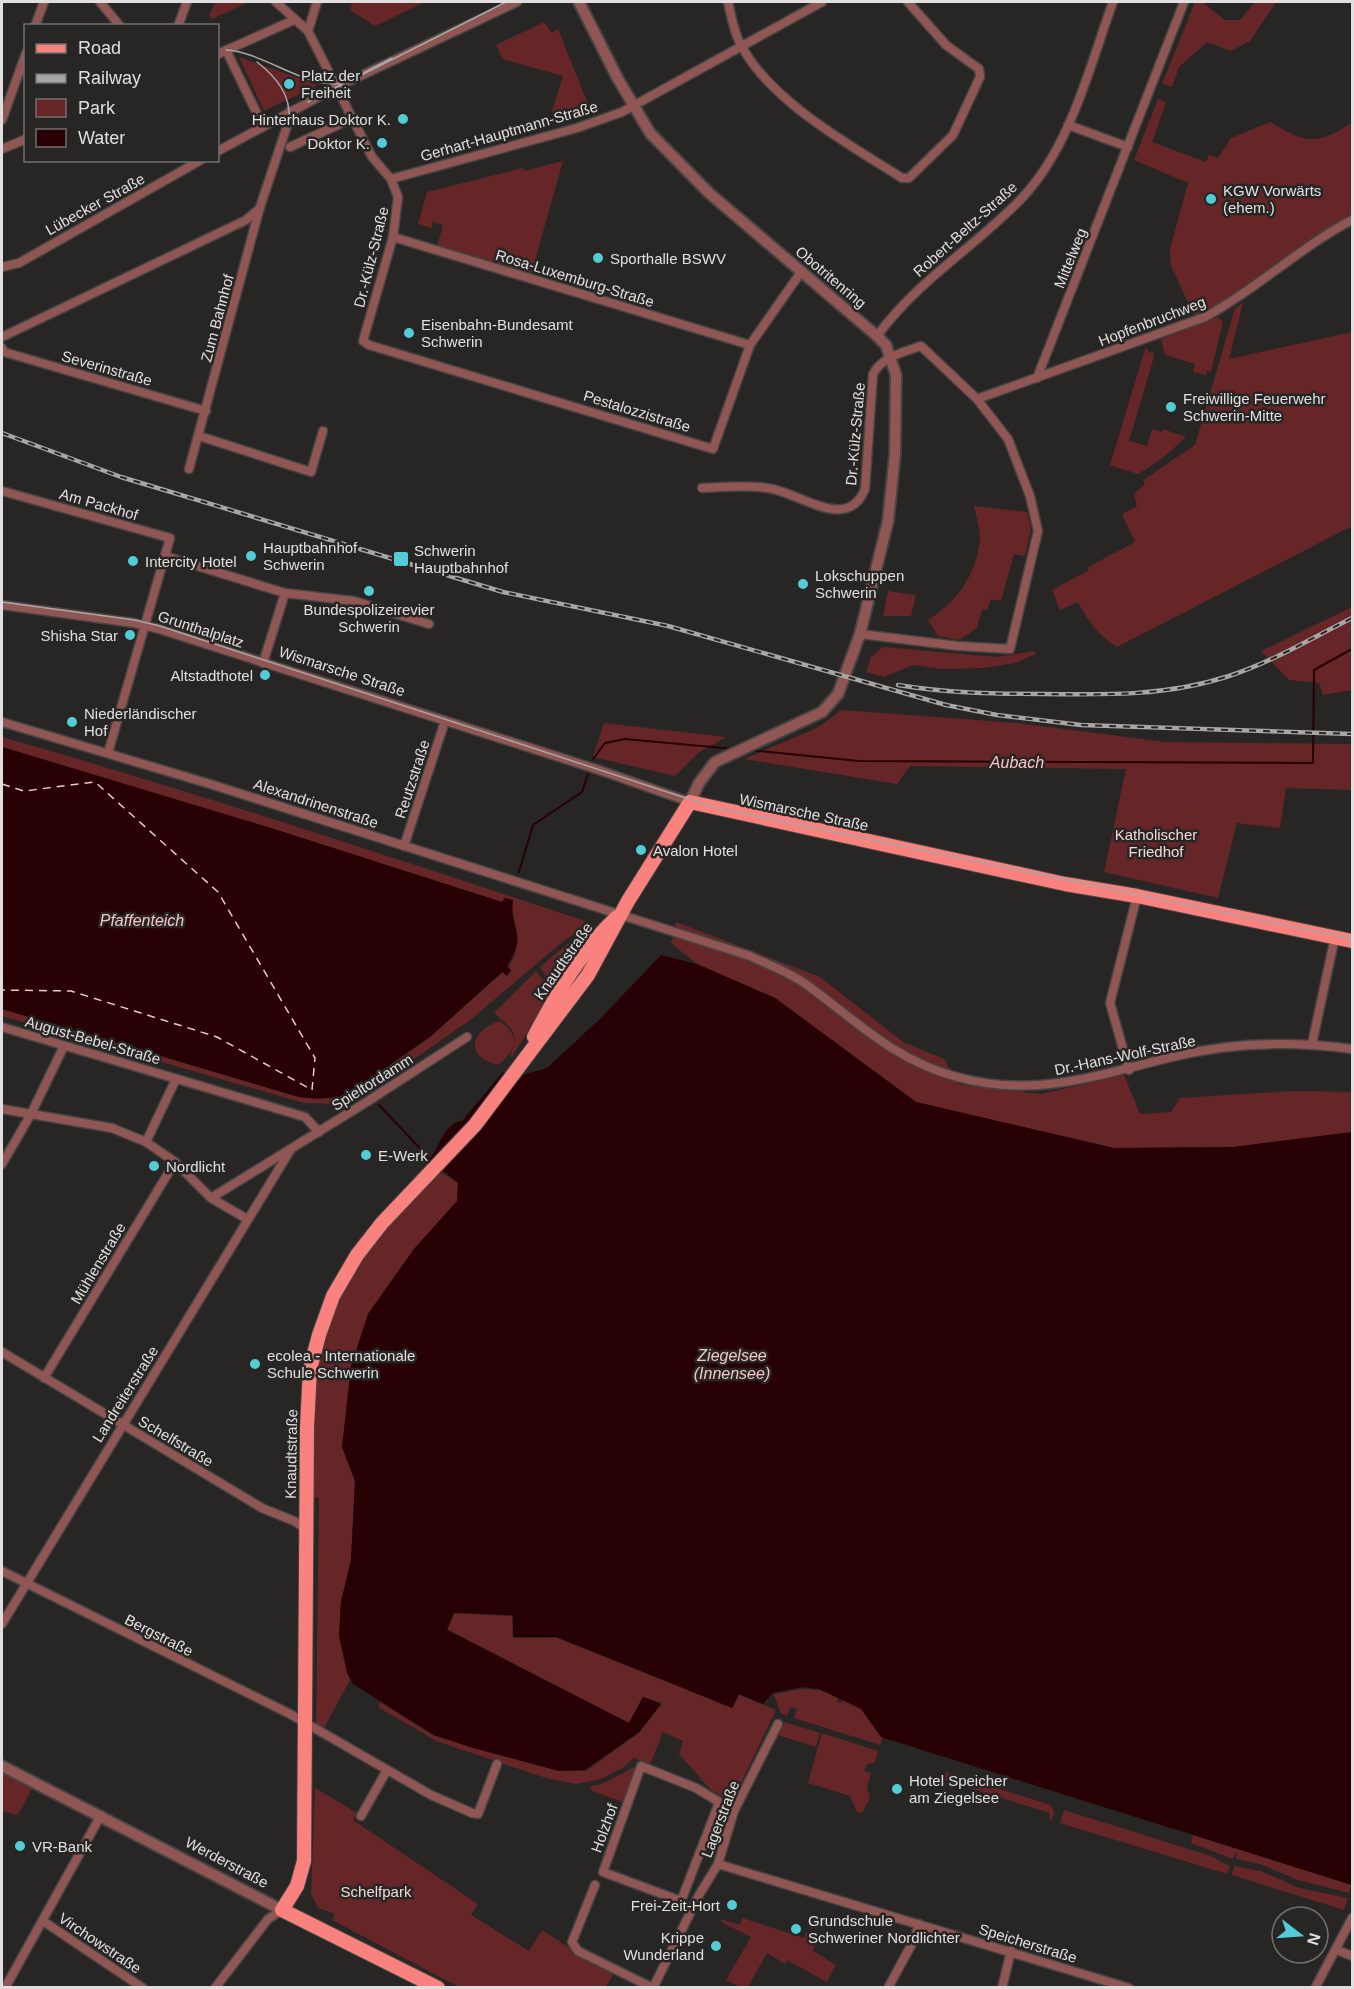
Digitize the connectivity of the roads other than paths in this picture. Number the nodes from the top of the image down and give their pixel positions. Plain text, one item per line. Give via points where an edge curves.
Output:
1 (44, 2) edge
2 (100, 2) edge
3 (187, 2) edge
4 (276, 2) edge
5 (317, 2) edge
6 (503, 2) edge
7 (517, 2) edge
8 (579, 2) edge
9 (728, 2) edge
10 (822, 2) edge
11 (908, 2) edge
12 (1113, 2) edge
13 (1184, 2) edge
14 (294, 20) junction
15 (471, 22) junction
16 (36, 24) edge
17 (118, 24) edge
18 (179, 24) edge
19 (308, 31) junction
20 (740, 45) junction
21 (222, 52) edge
22 (24, 59) edge
23 (337, 87) junction
24 (633, 105) junction
25 (290, 111) junction
26 (353, 118) junction
27 (2, 120) edge
28 (1068, 125) junction
29 (263, 126) junction
30 (24, 140) edge
31 (290, 147) dead end
32 (1128, 147) junction
33 (2, 149) edge
34 (219, 150) edge
35 (197, 162) edge
36 (391, 179) junction
37 (260, 207) junction
38 (1353, 220) edge
39 (393, 237) junction
40 (2, 267) edge
41 (801, 272) junction
42 (877, 336) junction
43 (2, 337) edge
44 (363, 341) joint
45 (750, 345) junction
46 (2, 348) edge
47 (891, 358) junction
48 (1037, 378) junction
49 (977, 399) junction
50 (206, 411) junction
51 (323, 431) dead end
52 (199, 436) junction
53 (189, 469) dead end
54 (702, 488) dead end
55 (2, 491) edge
56 (165, 556) junction
57 (285, 593) junction
58 (2, 605) edge
59 (429, 624) dead end
60 (145, 625) junction
61 (860, 634) junction
62 (263, 663) junction
63 (445, 721) junction
64 (2, 722) edge
65 (108, 753) junction
66 (690, 802) junction
67 (404, 846) junction
68 (1137, 896) junction
69 (621, 914) junction
70 (1335, 937) junction
71 (1353, 941) edge
72 (2, 1028) edge
73 (467, 1037) dead end
74 (1312, 1044) junction
75 (64, 1046) junction
76 (1353, 1049) edge
77 (1128, 1070) junction
78 (176, 1079) junction
79 (2, 1109) edge
80 (32, 1114) junction
81 (319, 1132) junction
82 (146, 1142) junction
83 (291, 1149) junction
84 (175, 1162) junction
85 (2, 1164) edge
86 (211, 1198) junction
87 (247, 1219) junction
88 (2, 1352) edge
89 (44, 1378) junction
90 (122, 1424) junction
91 (307, 1530) junction
92 (2, 1571) edge
93 (25, 1582) junction
94 (2, 1624) edge
95 (304, 1723) junction
96 (778, 1724) dead end
97 (497, 1764) dead end
98 (2, 1766) edge
99 (387, 1770) junction
100 (719, 1803) junction
101 (735, 1811) junction
102 (100, 1815) junction
103 (361, 1815) dead end
104 (718, 1864) junction
105 (595, 1885) dead end
106 (282, 1910) junction
107 (1353, 1918) edge
108 (43, 1921) junction
109 (919, 1924) junction
110 (1337, 1950) junction
111 (1011, 1951) junction
112 (1353, 1956) edge
113 (5, 1988) edge
114 (143, 1988) edge
115 (214, 1988) edge
116 (438, 1988) edge
117 (653, 1988) edge
118 (888, 1988) edge
119 (1002, 1988) edge
120 (1129, 1988) edge
121 (1315, 1988) edge

1 - 16 street
2 - 17 street
3 - 18 street
4 - 14 street
5 - 19 street
6 - 15 street
7 - 15 street
8 - 24 street, Obotritenring
9 - 20 street
10 - 20 street, Gerhart-Hauptmann-Straße
11 - 20 street via 946,45 979,69 980,77 953,135 909,178 902,178 818,124 784,96
12 - 28 street, Robert-Beltz-Straße
13 - 32 street, Mittelweg
14 - 19 street
14 - 21 street
15 - 23 street
19 - 23 street
20 - 24 street, Gerhart-Hauptmann-Straße
21 - 29 street
22 - 27 street
23 - 25 street
23 - 26 street, Dr.-Külz-Straße
24 - 36 street, Gerhart-Hauptmann-Straße via 577,128
24 - 41 street, Obotritenring via 650,133 681,166
25 - 29 street
25 - 37 street, Zum Bahnhof
26 - 31 street
26 - 36 street, Dr.-Külz-Straße via 376,164
28 - 32 street
28 - 42 street, Robert-Beltz-Straße via 1051,161 1022,198 902,305
29 - 34 street
30 - 33 street
32 - 48 street, Mittelweg
35 - 40 street, Lübecker Straße via 19,263
36 - 39 street, Dr.-Külz-Straße via 398,197
37 - 43 street via 246,220
37 - 50 street, Zum Bahnhof
38 - 48 street, Hopfenbruchweg via 1205,317
39 - 44 street, Dr.-Külz-Straße
39 - 45 street, Rosa-Luxemburg-Straße
41 - 42 street, Obotritenring
41 - 45 street, Pestalozzistraße
42 - 47 street, Obotritenring
44 - 45 street, Pestalozzistraße via 713,448
46 - 50 street, Severinstraße via 4,352
47 - 49 street via 921,346
47 - 54 street, Dr.-Külz-Straße via 878,365 873,374 866,489 856,504 831,509 769,488
47 - 61 street, Obotritenring via 897,395 888,522
48 - 49 street, Hopfenbruchweg
49 - 61 street via 1008,439 1019,462 1038,531 1010,649
50 - 52 street, Zum Bahnhof
51 - 52 street via 311,472
52 - 53 street, Zum Bahnhof
55 - 56 street, Am Packhof via 171,538
56 - 57 street
56 - 60 street, Grunthalplatz
57 - 59 street via 354,601
57 - 62 street
58 - 60 street
60 - 62 street, Grunthalplatz
60 - 65 street
61 - 66 street, Obotritenring via 838,694 822,712 715,762
62 - 63 street, Wismarsche Straße
63 - 66 street, Wismarsche Straße
63 - 67 street, Reutzstraße
64 - 65 street, Alexandrinenstraße
65 - 67 street, Alexandrinenstraße
66 - 68 main road, Wismarsche Straße via 1065,884
66 - 69 main road, Knaudtstraße
67 - 69 street, Alexandrinenstraße
68 - 70 main road, Wismarsche Straße
68 - 77 street via 1110,1003
69 - 77 street, Dr.-Hans-Wolf-Straße via 750,956 806,984 892,1051 956,1077 1022,1088
69 - 91 main road, Knaudtstraße via 588,975 475,1125 382,1223 343,1276 310,1369
70 - 71 main road, Wismarsche Straße
70 - 74 street
72 - 75 street, August-Bebel-Straße
73 - 81 street, Spieltordamm
74 - 76 street, Dr.-Hans-Wolf-Straße
74 - 77 street, Dr.-Hans-Wolf-Straße via 1259,1042 1178,1056
75 - 78 street, August-Bebel-Straße
75 - 80 street
78 - 81 street, August-Bebel-Straße via 305,1117
78 - 82 street, August-Bebel-Straße
79 - 80 street
80 - 82 street via 112,1128
80 - 85 street
81 - 83 street, Spieltordamm
82 - 84 street
83 - 86 street, Spieltordamm
83 - 87 street, Landreiterstraße
84 - 86 street
84 - 89 street, Mühlenstraße
86 - 87 street
87 - 90 street, Landreiterstraße
88 - 89 street, Schelfstraße
89 - 90 street, Schelfstraße
90 - 91 street, Schelfstraße via 262,1508
90 - 93 street, Landreiterstraße
91 - 95 main road, Knaudtstraße
92 - 93 street, Bergstraße
93 - 94 street, Landreiterstraße
93 - 95 street, Bergstraße
95 - 99 street, Bergstraße
95 - 106 main road, Knaudtstraße via 304,1861 297,1886
96 - 101 street, Lagerstraße
97 - 99 street, Bergstraße via 478,1814
98 - 102 street, Werderstraße
99 - 103 street
100 - 100 street, Holzhof via 696,1788 641,1766 603,1872 681,1901
100 - 101 street, Holzhof
101 - 104 street, Lagerstraße
102 - 106 street, Werderstraße
102 - 108 street
104 - 109 street, Speicherstraße
104 - 117 street, Lagerstraße
105 - 117 street via 572,1942 578,1951
106 - 115 street via 268,1919
106 - 116 main road, Werderstraße
107 - 110 street
108 - 113 street
108 - 114 street, Virchowstraße
109 - 111 street, Speicherstraße
109 - 118 street
110 - 112 street
110 - 121 street
111 - 119 street
111 - 120 street, Speicherstraße

